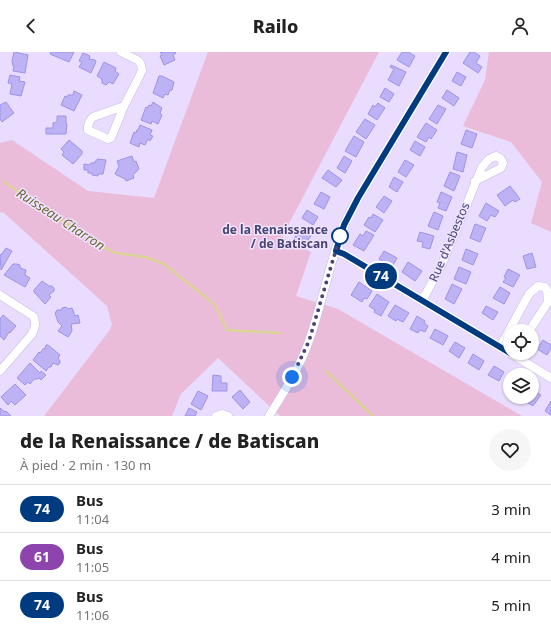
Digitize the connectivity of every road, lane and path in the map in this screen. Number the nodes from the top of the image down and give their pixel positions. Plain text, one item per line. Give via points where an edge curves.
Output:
1 (121, 52) edge
2 (446, 52) edge
3 (124, 106) junction
4 (475, 181) dead end
5 (336, 251) junction
6 (0, 295) edge
7 (422, 301) junction
8 (512, 324) edge
9 (534, 324) edge
10 (503, 341) edge
11 (500, 347) junction
12 (503, 348) edge
13 (523, 360) edge
14 (0, 371) edge
15 (551, 378) edge
16 (216, 416) edge
17 (228, 416) edge
18 (269, 416) edge

1 - 3 street via 138,60 142,67
2 - 5 street via 358,198 344,225
3 - 3 street via 93,117 88,130 111,138
4 - 7 street, Rue d'Asbestos via 442,264
5 - 7 street
5 - 18 street via 306,348
6 - 14 street via 33,316 36,322 32,334
7 - 11 street
8 - 9 street via 528,294 538,286 544,287 548,290 548,302
10 - 11 street
11 - 12 street
13 - 15 street
16 - 17 street

